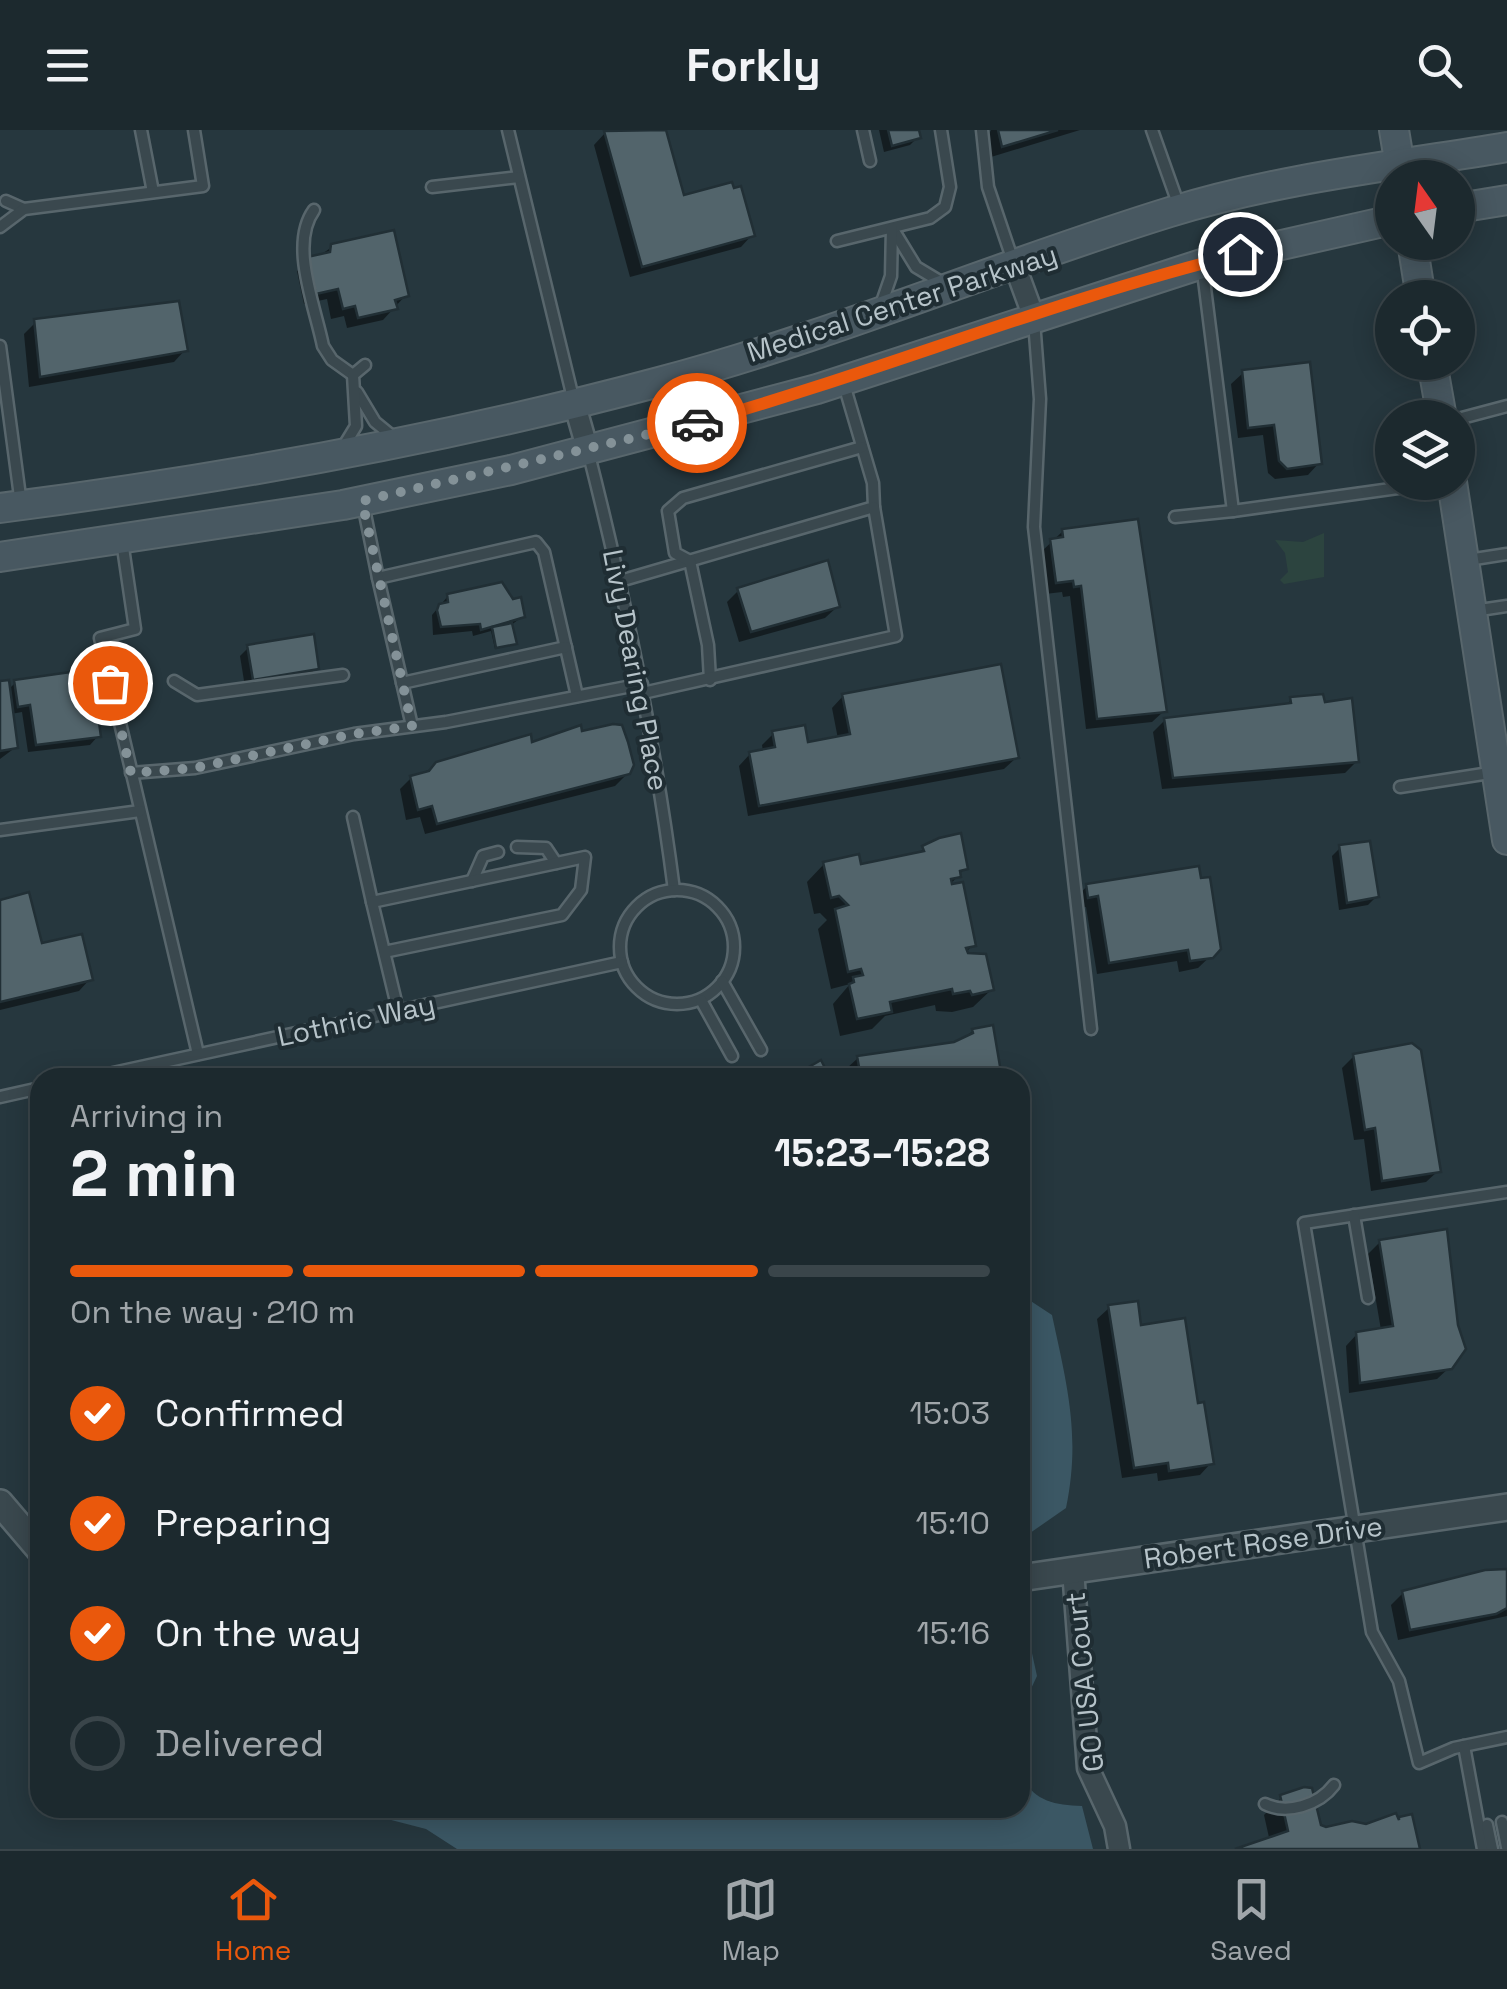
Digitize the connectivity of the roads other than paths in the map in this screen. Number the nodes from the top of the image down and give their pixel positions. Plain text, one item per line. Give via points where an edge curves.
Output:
1 (141, 130) edge
2 (194, 130) edge
3 (508, 130) edge
4 (863, 130) edge
5 (941, 130) edge
6 (982, 130) edge
7 (1152, 130) edge
8 (1394, 130) edge
9 (1507, 147) edge
10 (870, 160) dead end
11 (1399, 160) edge
12 (1450, 160) edge
13 (1375, 174) edge
14 (519, 177) junction
15 (432, 187) dead end
16 (153, 192) junction
17 (1507, 200) edge
18 (6, 201) dead end
19 (1475, 205) edge
20 (24, 209) junction
21 (1180, 209) junction
22 (314, 210) dead end
23 (1375, 224) edge
24 (0, 227) edge
25 (892, 228) junction
26 (837, 241) dead end
27 (1202, 264) junction
28 (1015, 266) junction
29 (952, 288) junction
30 (878, 314) junction
31 (1033, 316) junction
32 (0, 346) edge
33 (365, 365) dead end
34 (352, 375) junction
35 (843, 380) junction
36 (356, 391) junction
37 (574, 402) junction
38 (1507, 406) edge
39 (1475, 414) edge
40 (402, 443) junction
41 (862, 447) junction
42 (588, 451) junction
43 (339, 454) junction
44 (1375, 491) edge
45 (1455, 500) edge
46 (362, 501) junction
47 (10, 507) edge
48 (874, 507) junction
49 (1234, 511) junction
50 (1176, 517) dead end
51 (122, 540) junction
52 (1507, 554) edge
53 (0, 557) edge
54 (690, 561) junction
55 (1464, 561) junction
56 (378, 578) junction
57 (620, 581) junction
58 (1507, 606) edge
59 (1472, 612) junction
60 (566, 647) junction
61 (342, 675) dead end
62 (710, 680) junction
63 (174, 682) dead end
64 (402, 684) junction
65 (643, 688) junction
66 (577, 696) junction
67 (412, 726) junction
68 (1502, 771) edge
69 (131, 773) junction
70 (1400, 787) dead end
71 (140, 811) junction
72 (353, 818) dead end
73 (0, 830) edge
74 (1507, 840) edge
75 (517, 847) dead end
76 (498, 852) dead end
77 (556, 862) junction
78 (472, 881) junction
79 (674, 890) junction
80 (372, 902) junction
81 (384, 952) junction
82 (622, 962) junction
83 (722, 981) junction
84 (700, 1000) junction
85 (398, 1010) junction
86 (1091, 1030) dead end
87 (761, 1050) dead end
88 (198, 1054) junction
89 (732, 1056) dead end
90 (135, 1068) edge
91 (30, 1090) edge
92 (0, 1097) edge
93 (1507, 1192) edge
94 (1354, 1215) junction
95 (1368, 1298) dead end
96 (0, 1503) edge
97 (1507, 1507) edge
98 (1352, 1528) junction
99 (30, 1538) edge
100 (1072, 1570) junction
101 (1030, 1576) edge
102 (1507, 1737) edge
103 (1464, 1746) junction
104 (1334, 1785) dead end
105 (1265, 1804) dead end
106 (1502, 1822) dead end
107 (1487, 1826) dead end
108 (1507, 1848) edge
109 (1119, 1849) edge
110 (1483, 1849) edge
111 (1492, 1849) edge

1 - 16 lane
2 - 16 lane via 203,186
3 - 14 lane
4 - 10 lane
5 - 25 lane via 950,188 945,207
6 - 28 lane via 988,187
7 - 21 lane
8 - 11 main road
9 - 12 main road, Medical Center Parkway
13 - 21 main road, Medical Center Parkway via 1264,186
14 - 15 lane
14 - 37 lane
16 - 20 lane
17 - 19 main road
18 - 20 lane
20 - 24 lane
21 - 28 main road, Medical Center Parkway
22 - 34 lane via 304,225 303,245 323,346
23 - 27 main road, Medical Center Parkway
25 - 26 lane
25 - 29 lane via 916,267
25 - 30 lane via 891,276
27 - 31 main road, Medical Center Parkway
27 - 49 lane
28 - 29 main road, Medical Center Parkway
28 - 31 street
29 - 30 main road, Medical Center Parkway
30 - 37 main road, Medical Center Parkway
31 - 35 main road, Medical Center Parkway
31 - 86 lane via 1040,398 1034,526
32 - 47 lane
33 - 34 lane
34 - 36 lane
35 - 41 lane
35 - 42 main road, Medical Center Parkway
36 - 40 lane via 375,422
36 - 43 lane via 356,426
37 - 40 main road, Medical Center Parkway
37 - 42 street
38 - 39 lane
40 - 43 main road, Medical Center Parkway
41 - 48 lane
41 - 54 lane via 683,498 668,511 675,552
42 - 46 main road, Medical Center Parkway
42 - 57 lane, Livy Dearing Place
43 - 47 main road, Medical Center Parkway
44 - 49 lane
45 - 55 main road
46 - 51 main road, Medical Center Parkway
46 - 56 lane
48 - 54 lane
48 - 62 lane via 896,636
49 - 50 lane
51 - 53 main road, Medical Center Parkway
51 - 69 lane via 135,629 100,638
52 - 55 lane
54 - 57 lane
54 - 62 lane
55 - 59 main road
56 - 60 lane via 536,542
56 - 64 lane
57 - 65 lane, Livy Dearing Place
58 - 59 lane
59 - 68 main road
60 - 64 lane
60 - 66 lane
61 - 63 lane via 197,696
62 - 65 lane
64 - 67 lane
65 - 66 lane
65 - 79 lane, Livy Dearing Place
66 - 67 lane
67 - 69 lane via 195,768
68 - 70 lane
68 - 74 main road
69 - 71 lane
71 - 73 lane
71 - 88 lane
72 - 80 lane
75 - 77 lane via 546,848
76 - 78 lane via 483,856
77 - 78 lane
77 - 81 lane via 585,857 581,890 562,915
78 - 80 lane
79 - 82 lane via 632,911 623,926
79 - 83 lane via 698,894 725,916 734,952
80 - 81 lane
81 - 85 lane
82 - 84 lane via 644,994 662,1002
82 - 85 lane, Lothric Way
83 - 84 lane
83 - 87 lane
84 - 89 lane
85 - 88 lane, Lothric Way
88 - 90 lane, Lothric Way
91 - 92 lane
93 - 94 lane
94 - 95 lane
94 - 98 lane via 1304,1223
96 - 99 street
97 - 98 street, Robert Rose Drive
98 - 100 street, Robert Rose Drive
98 - 103 lane via 1372,1632 1399,1681 1419,1763
100 - 101 street, Robert Rose Drive
100 - 109 street, GO USA Court via 1088,1768
102 - 103 lane
103 - 110 lane
104 - 105 lane via 1323,1800 1278,1810
106 - 108 lane
107 - 111 lane

